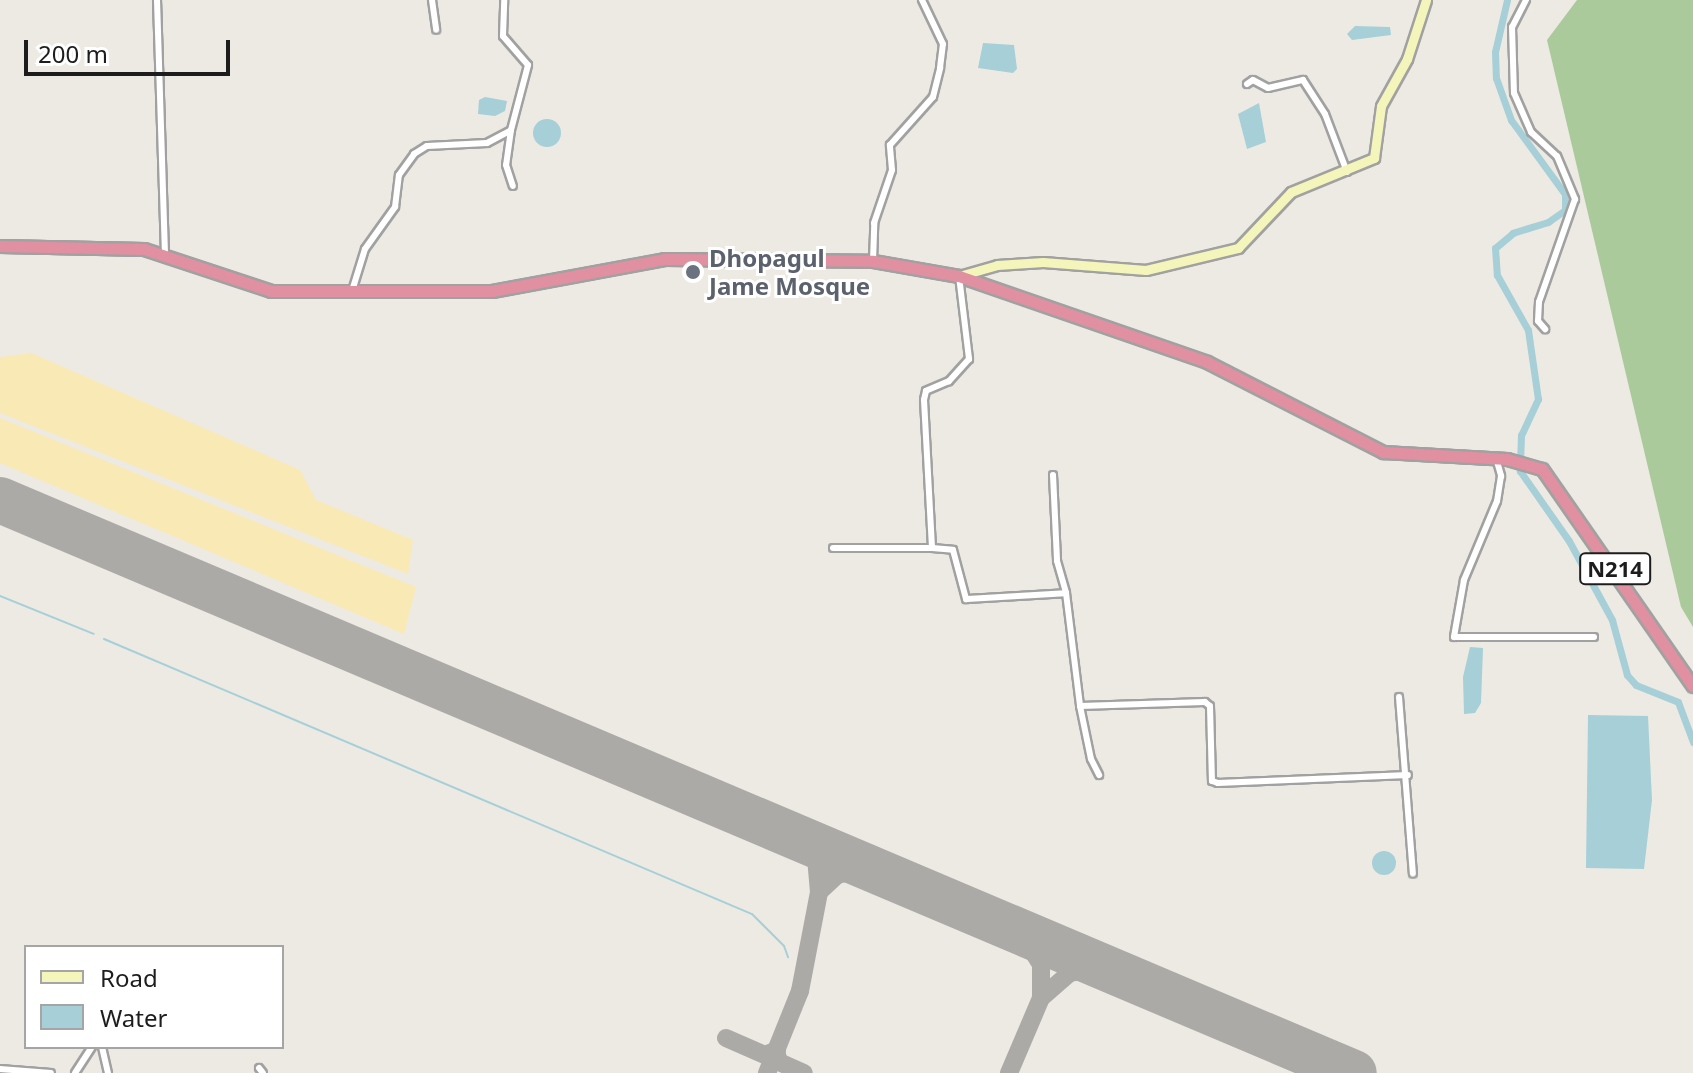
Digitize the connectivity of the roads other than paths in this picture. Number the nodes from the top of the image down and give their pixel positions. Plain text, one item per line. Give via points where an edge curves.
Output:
1 (157, 0) edge
2 (432, 0) edge
3 (504, 0) edge
4 (922, 0) edge
5 (1426, 0) edge
6 (1526, 0) edge
7 (436, 30) dead end
8 (1247, 84) dead end
9 (511, 130) junction
10 (1347, 172) junction
11 (513, 186) dead end
12 (0, 246) edge
13 (165, 254) junction
14 (873, 261) junction
15 (959, 276) junction
16 (352, 294) junction
17 (1545, 329) dead end
18 (1501, 458) junction
19 (1053, 475) dead end
20 (833, 548) dead end
21 (932, 548) junction
22 (1066, 593) junction
23 (1594, 637) dead end
24 (1693, 686) edge
25 (1399, 697) dead end
26 (1080, 706) junction
27 (1099, 775) dead end
28 (1408, 775) junction
29 (1413, 873) dead end
30 (91, 1049) edge
31 (102, 1049) edge
32 (0, 1069) edge
33 (51, 1073) edge
34 (75, 1073) edge
35 (108, 1073) edge

1 - 13 street
2 - 7 street
3 - 9 street via 503,36 528,65
4 - 14 street via 943,44 940,68 933,97 890,145 892,170 874,223
5 - 10 street via 1407,59 1381,106 1376,153 1365,166
6 - 17 street via 1512,27 1514,93 1531,132 1557,156 1575,199 1539,302 1538,321
8 - 10 street via 1253,80 1268,88 1303,80 1325,114
9 - 11 street via 506,165
9 - 16 street via 487,143 427,146 414,154 399,175 395,207 365,249
10 - 15 street via 1291,192 1246,241 1226,253 1146,270 1043,262 997,265
12 - 13 highway, N214 via 107,246
13 - 16 highway, N214 via 271,291
14 - 15 highway, N214
14 - 16 highway, N214 via 664,259 492,291
15 - 18 highway, N214 via 1207,362 1383,452
15 - 21 street via 969,359 949,381 926,391 924,400
18 - 23 street via 1497,501 1464,580 1454,637
18 - 24 highway, N214 via 1528,462 1552,478
19 - 22 street via 1057,561
20 - 21 street
21 - 22 street via 953,550 966,599
22 - 26 street
25 - 28 street
26 - 27 street
26 - 28 street via 1205,702 1210,706 1212,781 1218,783
28 - 29 street
30 - 34 street
31 - 35 street
32 - 33 street

